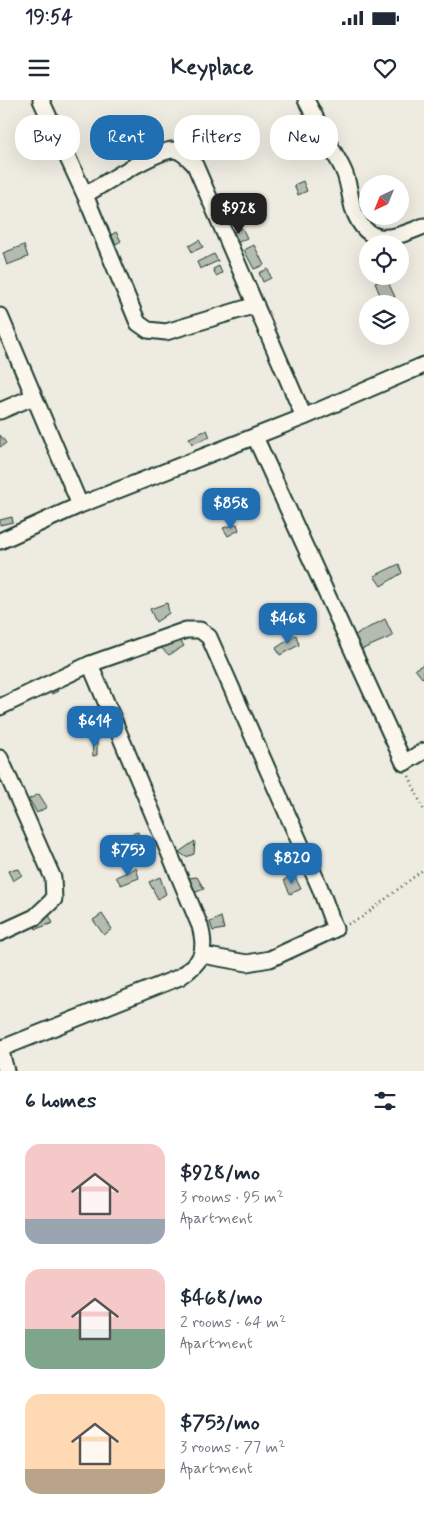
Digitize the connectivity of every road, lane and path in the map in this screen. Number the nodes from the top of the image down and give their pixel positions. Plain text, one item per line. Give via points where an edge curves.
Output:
1 (41, 100) edge
2 (306, 100) edge
3 (85, 195) junction
4 (424, 226) edge
5 (256, 304) junction
6 (0, 316) edge
7 (424, 365) edge
8 (33, 397) junction
9 (0, 411) edge
10 (304, 417) junction
11 (255, 437) junction
12 (80, 505) junction
13 (0, 541) edge
14 (90, 664) junction
15 (0, 707) edge
16 (424, 751) edge
17 (0, 758) edge
18 (404, 764) junction
19 (424, 811) edge
20 (424, 868) edge
21 (335, 929) junction
22 (0, 934) edge
23 (202, 955) junction
24 (0, 1049) edge
25 (6, 1071) edge

1 - 3 street
2 - 4 street via 345,174 354,209 367,230 386,239
3 - 5 street via 138,323 148,330 166,332
3 - 5 street via 157,155 174,150 186,155 195,165
5 - 10 street
6 - 8 street
7 - 10 street
8 - 9 street
8 - 12 street
10 - 11 street
11 - 12 street
11 - 18 street
12 - 13 street
14 - 15 street
14 - 21 street via 186,630 200,630 209,637
14 - 23 street via 200,926 204,941
16 - 18 street
17 - 22 street via 53,878 54,900 35,917
18 - 19 path
20 - 21 path via 361,918
21 - 23 street via 270,959 247,963
23 - 24 street via 180,977
24 - 25 street

